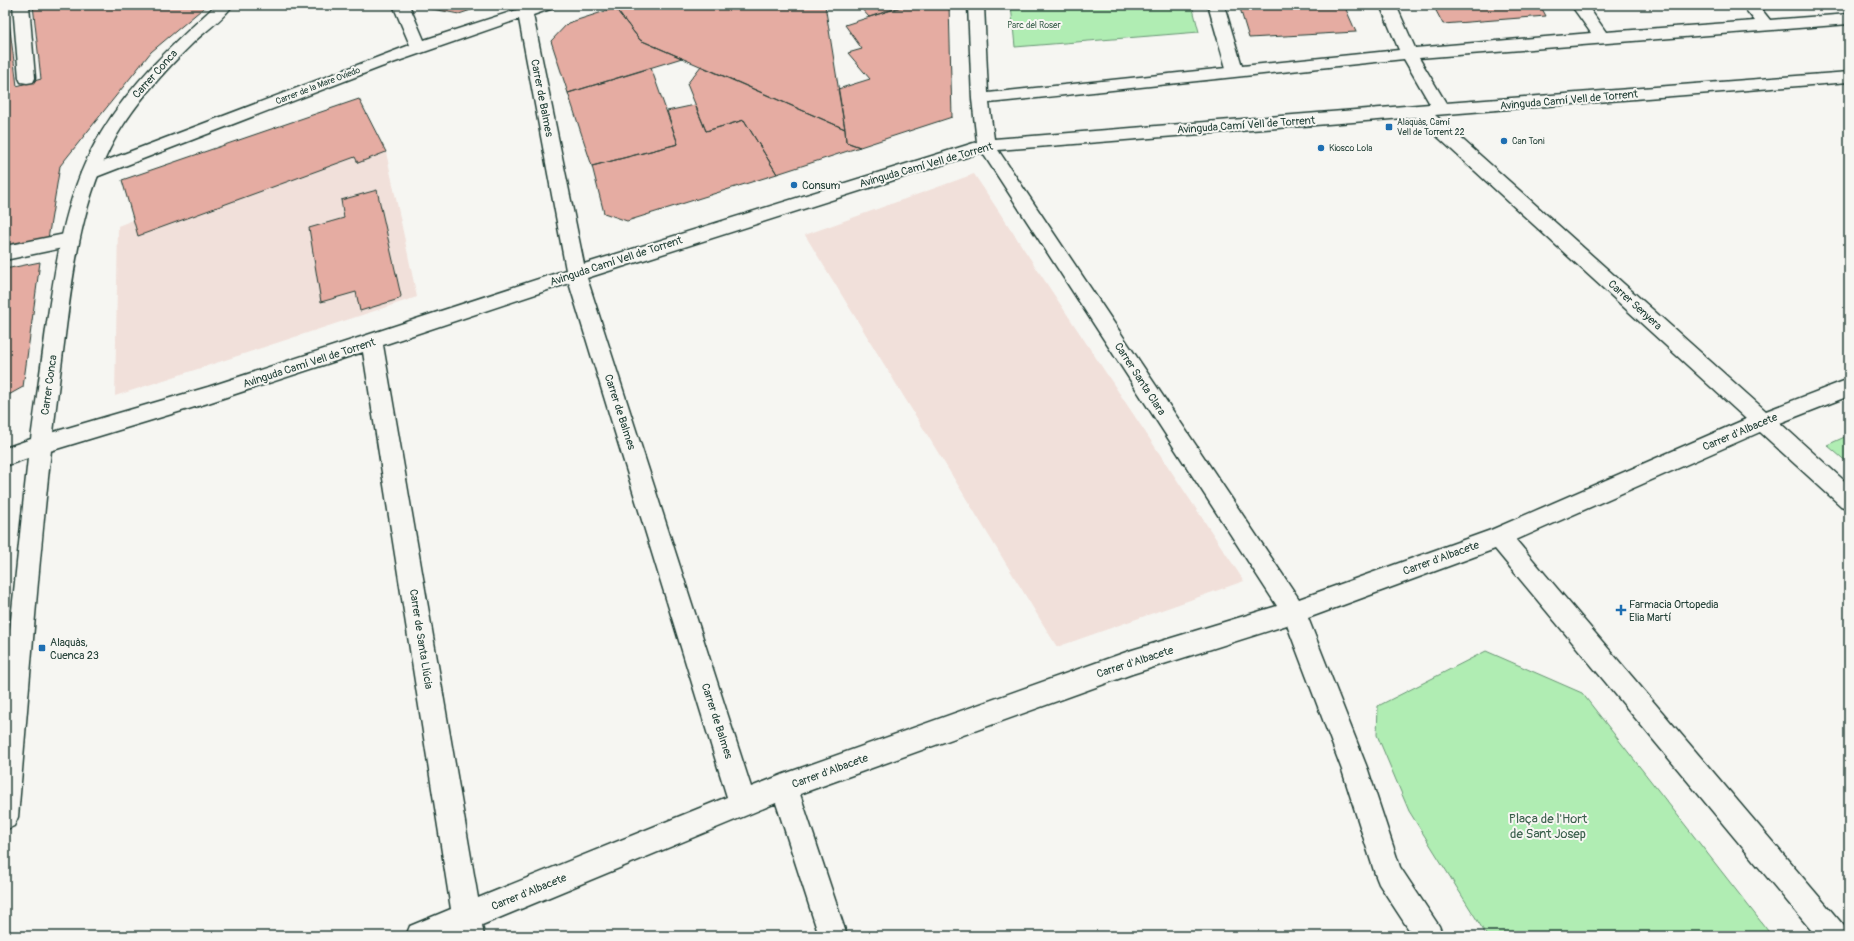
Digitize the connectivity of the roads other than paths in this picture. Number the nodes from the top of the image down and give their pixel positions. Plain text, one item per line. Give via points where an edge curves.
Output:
1 (21, 5) edge
2 (225, 5) edge
3 (401, 5) edge
4 (548, 5) edge
5 (976, 5) edge
6 (1216, 5) edge
7 (1388, 5) edge
8 (1579, 5) edge
9 (1750, 5) edge
10 (525, 12) junction
11 (1849, 19) edge
12 (1766, 25) junction
13 (1601, 37) junction
14 (419, 48) junction
15 (1409, 54) junction
16 (1235, 71) junction
17 (1849, 77) edge
18 (27, 78) dead end
19 (980, 99) junction
20 (1442, 110) junction
21 (1421, 112) junction
22 (986, 145) junction
23 (90, 173) junction
24 (70, 240) junction
25 (5, 253) edge
26 (576, 274) junction
27 (372, 343) junction
28 (1849, 387) edge
29 (1763, 421) junction
30 (40, 445) junction
31 (5, 456) edge
32 (1849, 499) edge
33 (1499, 537) junction
34 (1294, 612) junction
35 (784, 788) junction
36 (744, 804) junction
37 (5, 817) edge
38 (468, 926) edge
39 (420, 936) edge
40 (833, 936) edge
41 (1429, 936) edge
42 (1834, 936) edge

1 - 18 street
2 - 23 street, Carrer Conca via 180,46 134,96 108,134
3 - 14 street
4 - 10 street, Carrer de la Mare Oviedo
5 - 19 street
6 - 16 street
7 - 15 street
8 - 13 street
9 - 12 street
10 - 14 street, Carrer de la Mare Oviedo
10 - 26 street, Carrer de Balmes
11 - 12 street
12 - 13 street
13 - 15 street
14 - 23 street, Carrer de la Mare Oviedo
15 - 16 street
15 - 20 street
16 - 19 street
17 - 20 street, Avinguda Camí Vell de Torrent
19 - 22 street
20 - 21 street, Avinguda Camí Vell de Torrent
21 - 22 street, Avinguda Camí Vell de Torrent
21 - 29 street, Carrer Senyera
22 - 26 street, Avinguda Camí Vell de Torrent
22 - 34 street, Carrer Santa Clara
23 - 24 street, Carrer Conca
24 - 25 street
24 - 30 street, Carrer Conca
26 - 27 street, Avinguda Camí Vell de Torrent
26 - 36 street, Carrer de Balmes
27 - 30 street, Avinguda Camí Vell de Torrent
27 - 38 street, Carrer de Santa Llúcia
28 - 29 street, Carrer d'Albacete
29 - 32 street, Carrer Senyera
29 - 33 street, Carrer d'Albacete
30 - 31 street, Avinguda Camí Vell de Torrent
30 - 37 street, Carrer Conca
33 - 34 street, Carrer d'Albacete
33 - 42 street
34 - 35 street, Carrer d'Albacete via 1132,662
34 - 41 street via 1355,770 1389,874
35 - 36 street, Carrer d'Albacete
35 - 40 street
36 - 38 street, Carrer d'Albacete
38 - 39 street, Carrer d'Albacete

